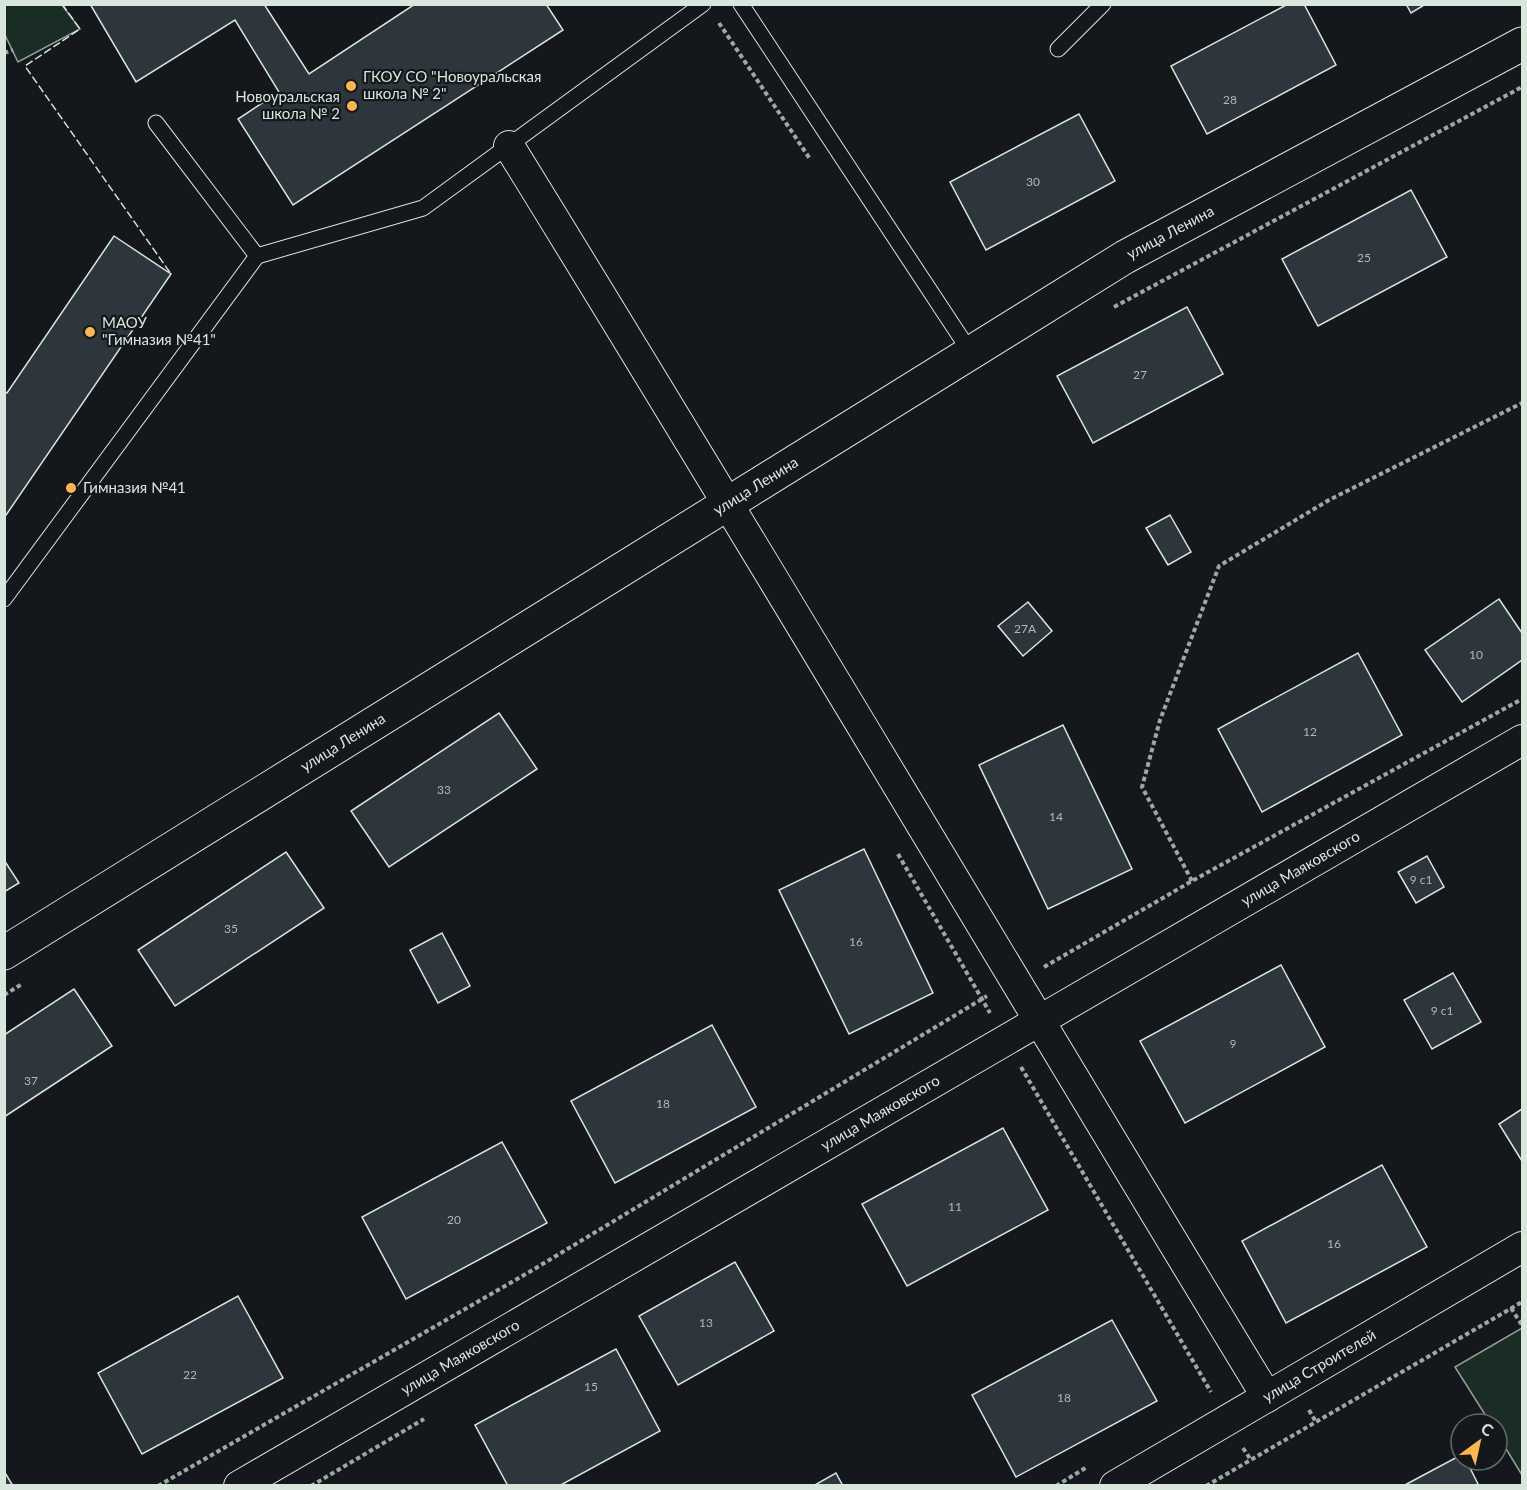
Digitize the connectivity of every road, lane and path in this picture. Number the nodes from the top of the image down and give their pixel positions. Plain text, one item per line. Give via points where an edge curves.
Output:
1 (703, 4) edge
2 (741, 4) edge
3 (1104, 4) edge
4 (1522, 44) edge
5 (1058, 49) dead end
6 (13, 50) dead end
7 (4, 53) edge
8 (156, 123) dead end
9 (509, 146) junction
10 (257, 256) junction
11 (971, 353) junction
12 (1522, 404) edge
13 (730, 503) junction
14 (4, 599) edge
15 (1522, 699) edge
16 (1522, 740) edge
17 (1192, 881) junction
18 (4, 953) edge
19 (1036, 971) dead end
20 (982, 999) dead end
21 (1039, 1021) junction
22 (1023, 1069) dead end
23 (1522, 1247) edge
24 (1522, 1302) edge
25 (1512, 1308) junction
26 (1522, 1325) edge
27 (1212, 1394) dead end
28 (1267, 1397) junction
29 (158, 1485) edge
30 (238, 1485) edge
31 (1115, 1485) edge
32 (1206, 1485) edge

1 - 9 lane
2 - 11 lane
3 - 5 lane
4 - 11 main road, улица Ленина via 1125,257
6 - 7 path
8 - 10 lane
9 - 10 lane via 423,208
9 - 13 street
10 - 14 lane
11 - 13 main road, улица Ленина
12 - 17 path via 1329,500 1219,566 1160,720 1142,787
13 - 18 main road, улица Ленина
13 - 21 street
15 - 17 path
16 - 21 street, улица Маяковского
17 - 19 path
20 - 29 path via 531,1271
21 - 28 street
21 - 30 street, улица Маяковского
22 - 27 path
23 - 28 street, улица Строителей
24 - 25 path
25 - 26 path
25 - 32 path
28 - 31 street, улица Строителей

